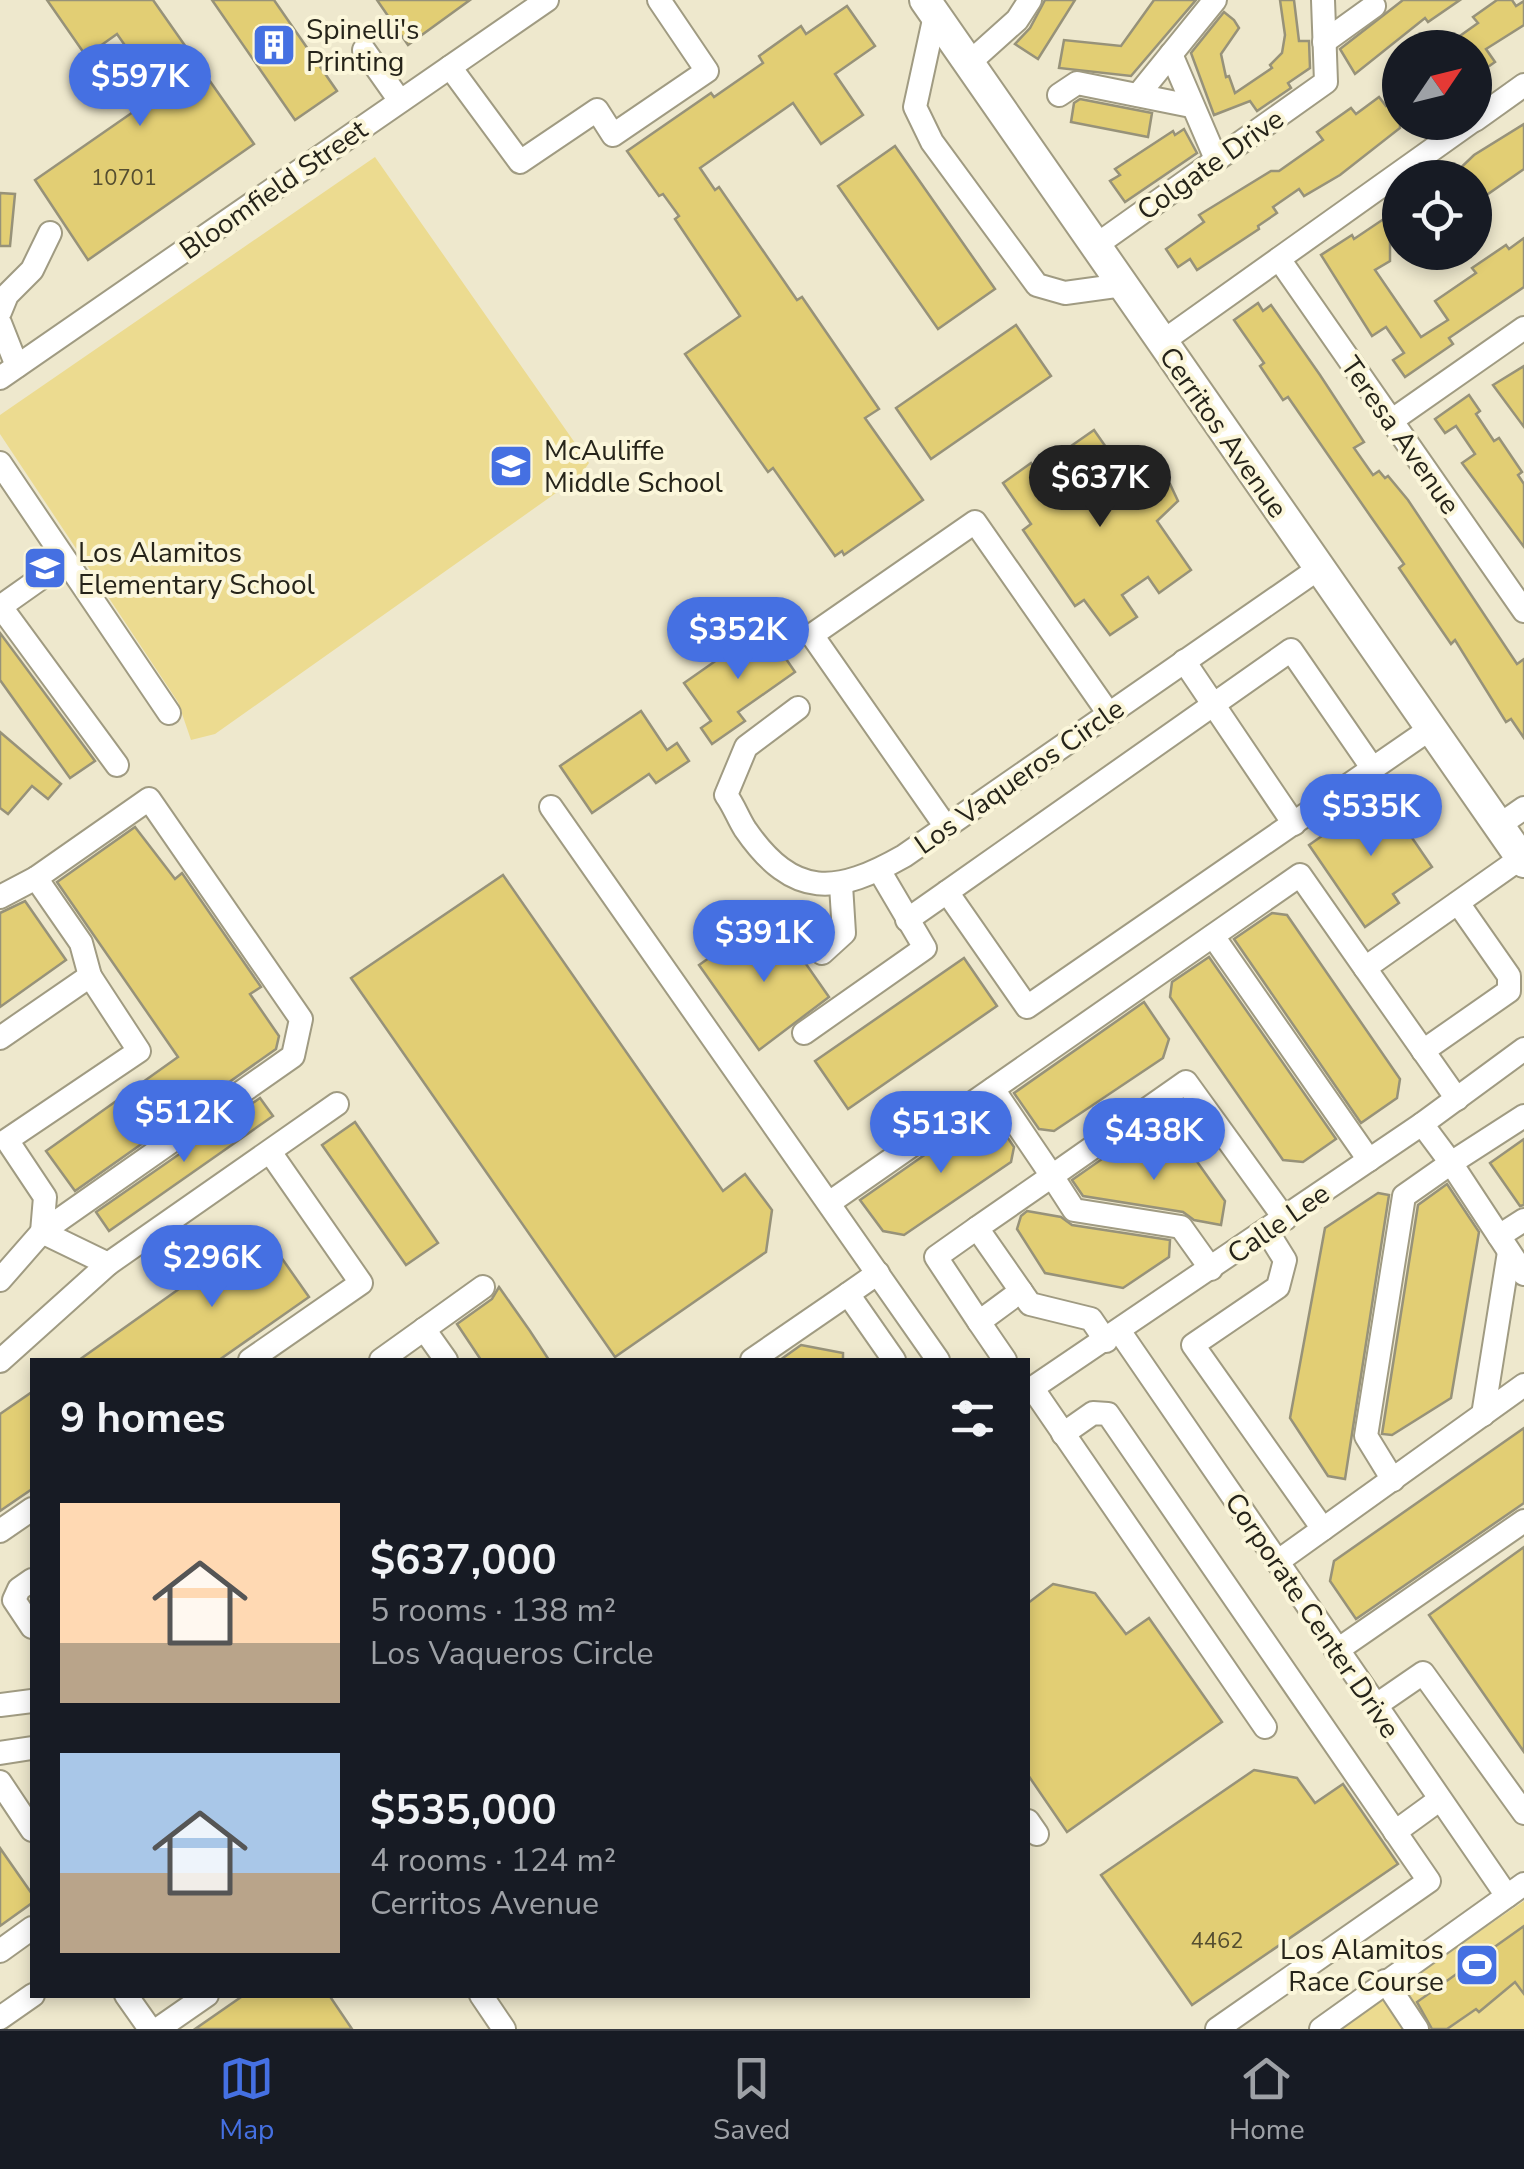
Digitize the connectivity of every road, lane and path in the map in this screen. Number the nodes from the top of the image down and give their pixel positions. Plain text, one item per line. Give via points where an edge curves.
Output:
1 (547, 0) edge
2 (659, 0) edge
3 (1030, 0) edge
4 (1215, 0) edge
5 (1324, 0) edge
6 (1372, 2) edge
7 (930, 7) edge
8 (1324, 42) junction
9 (364, 50) dead end
10 (1171, 54) junction
11 (969, 63) junction
12 (450, 66) junction
13 (1524, 85) edge
14 (1059, 95) dead end
15 (1138, 95) junction
16 (400, 102) junction
17 (1191, 106) junction
18 (1492, 108) edge
19 (1446, 140) edge
20 (1216, 159) junction
21 (50, 233) dead end
22 (1095, 246) junction
23 (1280, 259) junction
24 (1123, 285) junction
25 (0, 312) edge
26 (0, 323) edge
27 (1524, 328) edge
28 (1162, 342) junction
29 (9, 372) edge
30 (1391, 421) junction
31 (4, 475) edge
32 (64, 561) junction
33 (1318, 569) junction
34 (1515, 576) edge
35 (0, 607) edge
36 (1524, 611) edge
37 (1184, 662) junction
38 (1213, 704) junction
39 (798, 708) dead end
40 (168, 713) dead end
41 (1109, 714) junction
42 (1430, 730) junction
43 (117, 764) dead end
44 (1373, 769) junction
45 (551, 807) dead end
46 (1524, 808) edge
47 (1294, 824) junction
48 (1498, 826) junction
49 (946, 827) junction
50 (1523, 860) edge
51 (879, 870) junction
52 (36, 878) junction
53 (840, 885) junction
54 (947, 892) junction
55 (0, 897) edge
56 (1458, 903) junction
57 (907, 920) junction
58 (1213, 936) junction
59 (822, 953) dead end
60 (1365, 968) junction
61 (90, 976) junction
62 (804, 1033) dead end
63 (0, 1038) edge
64 (1524, 1049) edge
65 (1423, 1051) junction
66 (993, 1089) junction
67 (1458, 1100) junction
68 (337, 1104) dead end
69 (1524, 1116) edge
70 (1422, 1124) junction
71 (4, 1135) edge
72 (270, 1152) junction
73 (1370, 1160) junction
74 (1451, 1164) junction
75 (1052, 1176) junction
76 (828, 1203) junction
77 (1524, 1220) edge
78 (1276, 1225) junction
79 (977, 1228) junction
80 (42, 1232) junction
81 (1504, 1244) junction
82 (108, 1264) junction
83 (1211, 1269) junction
84 (878, 1273) junction
85 (1524, 1274) edge
86 (0, 1278) edge
87 (483, 1288) dead end
88 (1021, 1291) junction
89 (848, 1294) junction
90 (979, 1322) junction
91 (424, 1329) junction
92 (1113, 1337) junction
93 (253, 1358) edge
94 (384, 1358) edge
95 (445, 1358) edge
96 (755, 1358) edge
97 (893, 1358) edge
98 (937, 1358) edge
99 (1004, 1358) edge
100 (0, 1361) edge
101 (1524, 1385) edge
102 (1030, 1390) edge
103 (1483, 1415) junction
104 (1063, 1434) junction
105 (1393, 1480) junction
106 (30, 1510) edge
107 (1524, 1521) edge
108 (1323, 1530) junction
109 (0, 1531) edge
110 (1277, 1562) junction
111 (30, 1581) edge
112 (30, 1625) edge
113 (1336, 1651) junction
114 (30, 1701) edge
115 (0, 1705) edge
116 (1375, 1706) junction
117 (1265, 1727) dead end
118 (30, 1748) edge
119 (0, 1752) edge
120 (0, 1782) edge
121 (1439, 1800) junction
122 (1524, 1814) edge
123 (30, 1827) edge
124 (1396, 1832) junction
125 (1515, 1890) edge
126 (30, 1929) edge
127 (0, 1950) edge
128 (1386, 1981) junction
129 (30, 1997) edge
130 (128, 1998) edge
131 (204, 1998) edge
132 (482, 1998) edge
133 (0, 2018) edge
134 (150, 2029) edge
135 (158, 2029) edge
136 (504, 2029) edge
137 (1217, 2029) edge
138 (1321, 2029) edge
139 (1417, 2029) edge

1 - 12 street, Bloomfield Street
2 - 12 street via 707,71 614,135 597,110 520,162
3 - 11 street
4 - 10 street
5 - 8 street
6 - 8 street
7 - 11 main road, Cerritos Avenue
7 - 24 street via 914,107 932,142 1036,285 1065,292
8 - 20 street, Colgate Drive via 1326,82
9 - 16 street
10 - 15 street
10 - 17 street
11 - 22 main road, Cerritos Avenue
12 - 16 street, Bloomfield Street
13 - 18 street
14 - 15 street via 1078,83
15 - 17 street
16 - 29 street, Bloomfield Street
17 - 20 street
19 - 23 street
20 - 22 street, Colgate Drive
21 - 25 street
22 - 24 main road, Cerritos Avenue
23 - 28 street
23 - 30 street, Teresa Avenue
24 - 28 main road, Cerritos Avenue
26 - 29 street
27 - 30 street
28 - 33 main road, Cerritos Avenue
30 - 34 street, Teresa Avenue
31 - 32 street
32 - 35 street
32 - 40 street
33 - 37 street, Los Vaqueros Circle
33 - 42 main road, Cerritos Avenue
34 - 36 street, Teresa Avenue
35 - 43 street
37 - 38 street
37 - 41 street, Los Vaqueros Circle
38 - 44 street via 1291,650
38 - 47 street
38 - 54 street
39 - 53 street via 746,747 726,795 752,838 788,871 811,883
41 - 49 street, Los Vaqueros Circle
41 - 49 street via 975,522 812,635
42 - 44 street
42 - 48 main road, Cerritos Avenue
44 - 47 street
45 - 76 street
46 - 48 street
47 - 54 street via 1027,1007
48 - 50 main road, Cerritos Avenue
49 - 51 street, Los Vaqueros Circle
50 - 56 street
51 - 53 street, Los Vaqueros Circle
51 - 57 street
52 - 55 street
52 - 61 street via 81,943
52 - 80 street via 149,799 301,1019 293,1056
53 - 59 street via 844,933
54 - 57 street
56 - 60 street
56 - 65 street via 1509,976 1509,991
57 - 62 street via 925,948
58 - 60 street via 1300,876
58 - 66 street
58 - 73 street
60 - 65 street
61 - 63 street
61 - 71 street via 139,1051
64 - 67 street, Calle Lee
65 - 67 street
66 - 75 street
66 - 76 street
67 - 70 street, Calle Lee
68 - 72 street
69 - 74 street
70 - 73 street, Calle Lee
70 - 74 street
71 - 80 street via 45,1197
72 - 82 street
72 - 93 street via 362,1284
73 - 78 street, Calle Lee
74 - 81 street
74 - 105 street via 1404,1196 1366,1436
75 - 78 street via 1186,1082
75 - 79 street
75 - 83 street via 1074,1210 1181,1227
76 - 84 street
77 - 81 street
78 - 83 street, Calle Lee
78 - 108 street via 1284,1260 1278,1288 1193,1345
79 - 88 street
79 - 90 street via 936,1257
80 - 82 street
80 - 86 street
81 - 85 street
81 - 103 street
82 - 100 street
83 - 92 street, Calle Lee
84 - 89 street
84 - 98 street
87 - 91 street
88 - 90 street
88 - 92 street, Corporate Center Drive via 1030,1304 1092,1319
89 - 96 street
89 - 97 street
90 - 99 street
91 - 94 street
91 - 95 street
92 - 102 street, Calle Lee
92 - 110 street, Corporate Center Drive
101 - 103 street
102 - 104 street
103 - 105 street
104 - 117 street
104 - 124 street via 1094,1413 1108,1414
105 - 108 street
106 - 109 street
107 - 113 street
108 - 110 street
110 - 113 street, Corporate Center Drive
111 - 112 street via 14,1600
113 - 116 street, Corporate Center Drive
114 - 115 street
116 - 121 street, Corporate Center Drive
116 - 122 street via 1423,1673
118 - 119 street
120 - 123 street
121 - 124 street
121 - 125 street, Corporate Center Drive
124 - 137 street via 1429,1881
125 - 128 street
126 - 127 street
128 - 138 street
128 - 139 street
129 - 133 street
130 - 134 street
131 - 135 street
132 - 136 street

